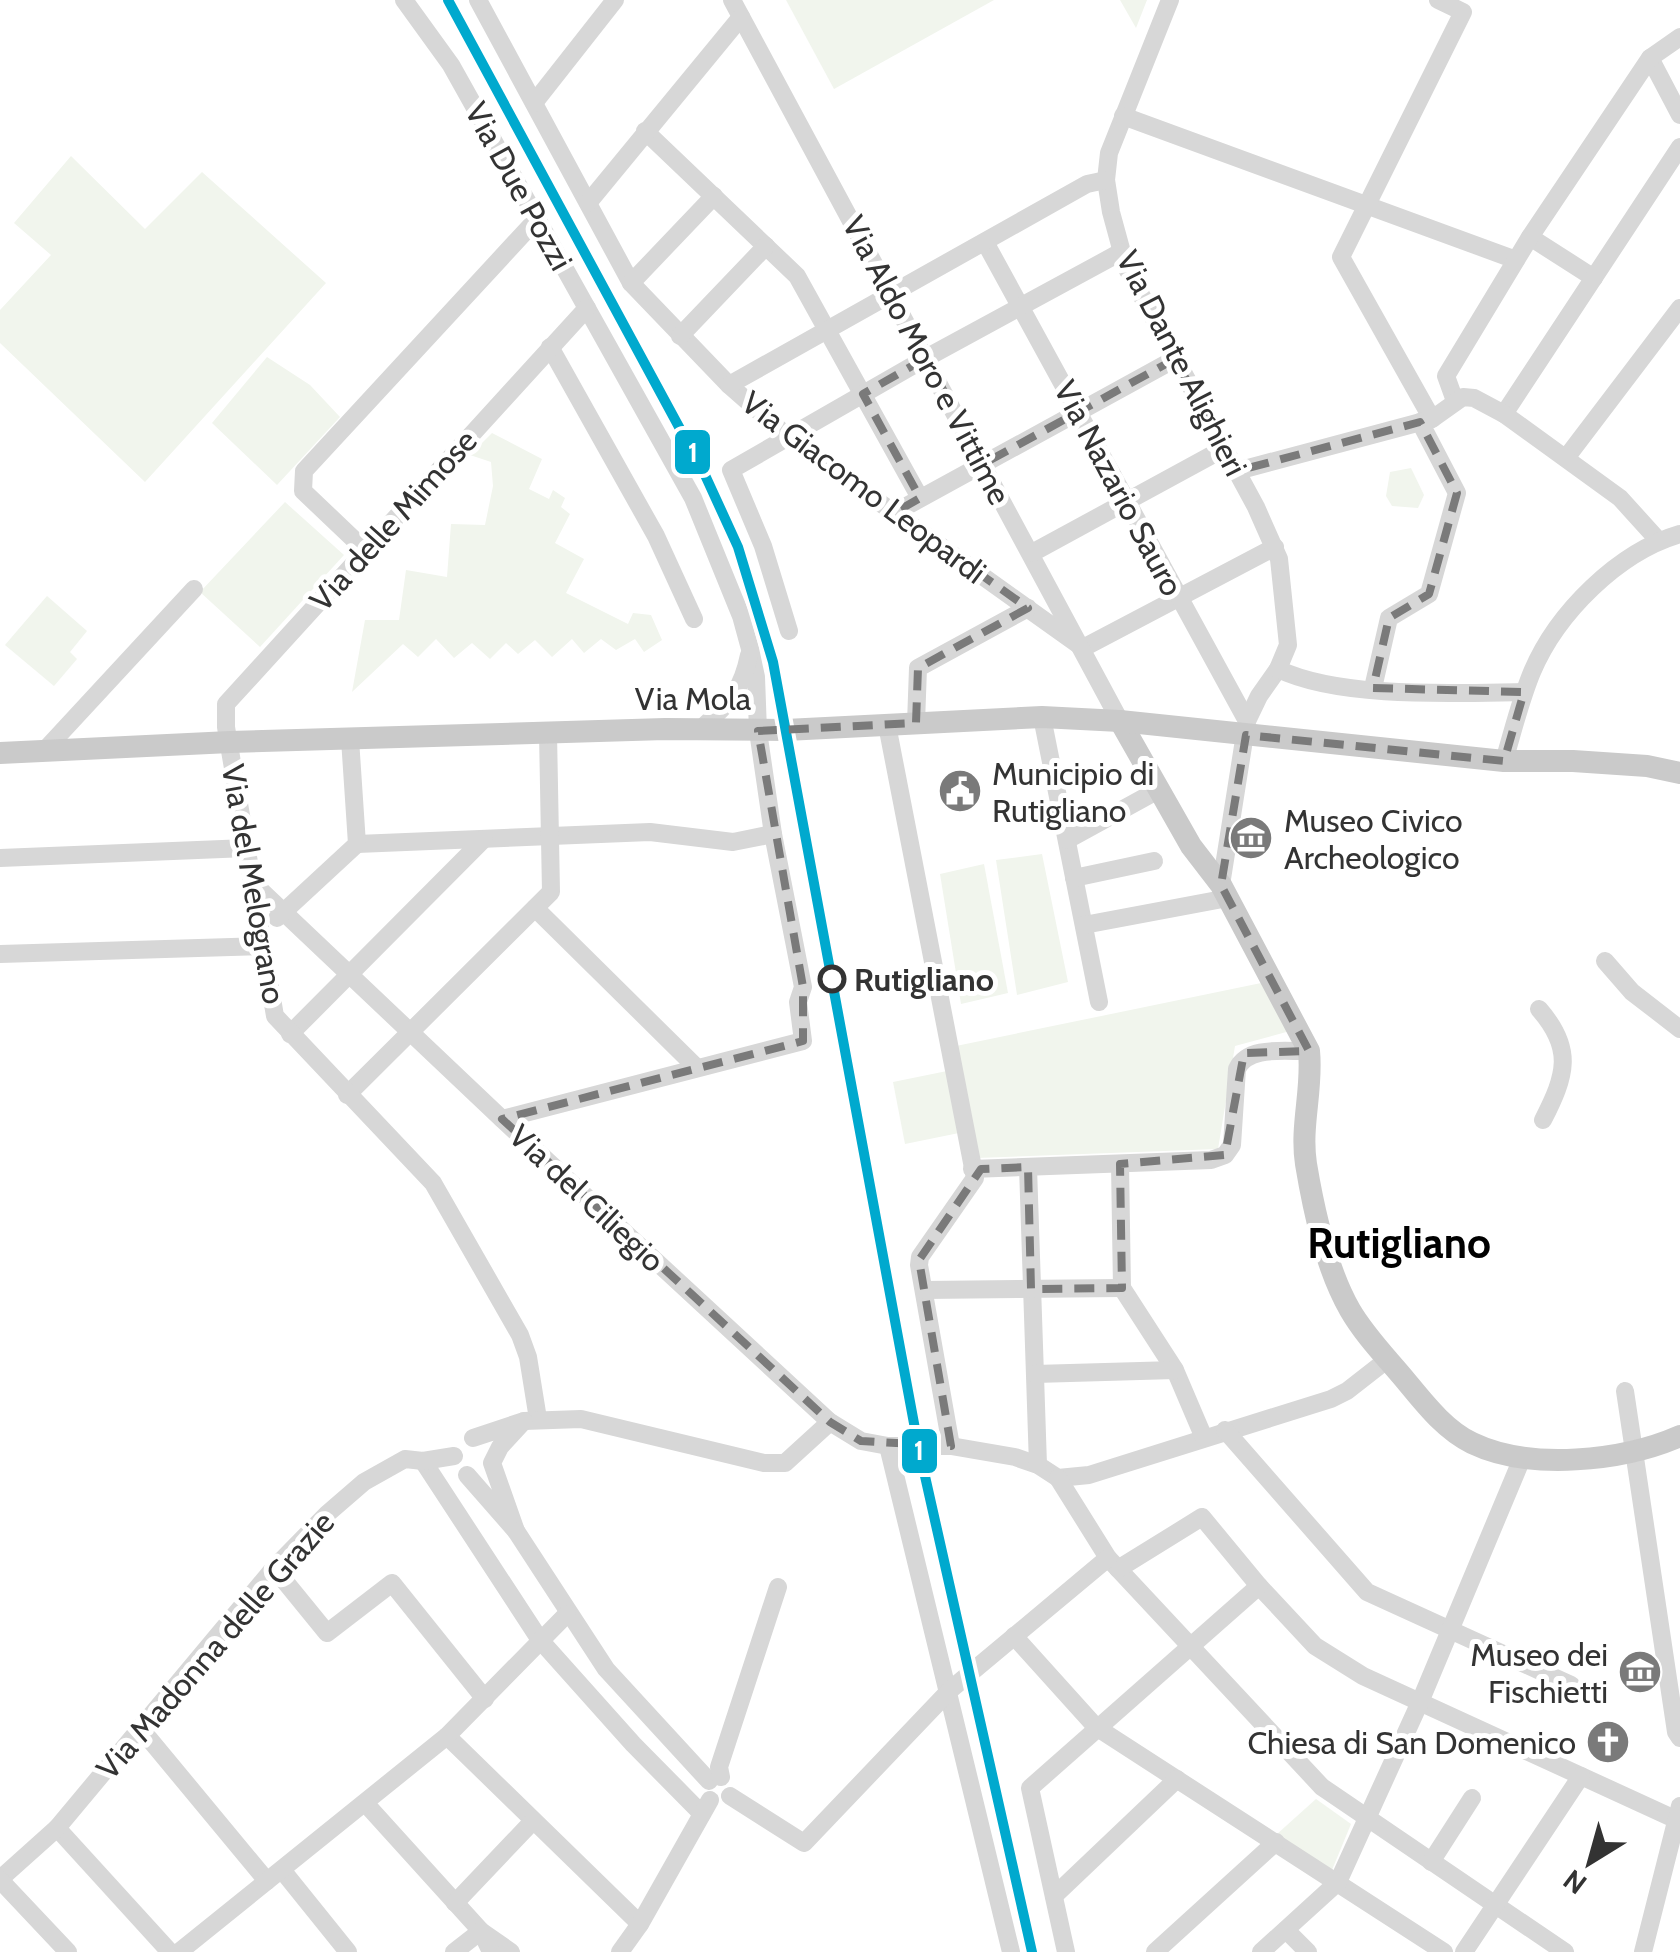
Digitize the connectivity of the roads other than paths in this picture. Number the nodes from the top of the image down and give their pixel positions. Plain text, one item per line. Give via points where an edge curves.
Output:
1 (404, 0) edge
2 (478, 0) edge
3 (615, 0) edge
4 (732, 0) edge
5 (1170, 0) edge
6 (1438, 0) edge
7 (742, 17) junction
8 (1680, 37) edge
9 (1650, 58) junction
10 (534, 102) junction
11 (1680, 115) edge
12 (1123, 116) junction
13 (645, 131) junction
14 (1680, 147) edge
15 (1106, 180) junction
16 (714, 196) junction
17 (588, 203) junction
18 (1368, 206) junction
19 (536, 220) junction
20 (1530, 237) junction
21 (985, 242) junction
22 (766, 246) junction
23 (1122, 252) junction
24 (1516, 260) junction
25 (1594, 278) junction
26 (632, 283) junction
27 (892, 294) junction
28 (1020, 307) junction
29 (587, 308) junction
30 (1680, 308) edge
31 (827, 330) junction
32 (680, 336) junction
33 (550, 347) junction
34 (926, 358) junction
35 (1175, 360) junction
36 (729, 385) junction
37 (863, 394) junction
38 (1454, 401) junction
39 (1077, 411) junction
40 (1504, 414) junction
41 (1426, 421) junction
42 (788, 436) junction
43 (1224, 449) junction
44 (1566, 458) junction
45 (983, 464) junction
46 (1237, 471) junction
47 (920, 498) junction
48 (1126, 502) junction
49 (894, 513) junction
50 (1680, 534) edge
51 (1658, 540) junction
52 (1275, 547) junction
53 (365, 550) junction
54 (1032, 553) junction
55 (194, 588) dead end
56 (1179, 598) junction
57 (1028, 608) junction
58 (694, 619) dead end
59 (789, 631) dead end
60 (1083, 648) junction
61 (750, 649) junction
62 (1278, 669) junction
63 (1373, 688) junction
64 (1524, 692) junction
65 (1042, 718) junction
66 (1120, 722) junction
67 (916, 723) junction
68 (887, 725) junction
69 (1246, 728) junction
70 (700, 730) junction
71 (758, 730) junction
72 (548, 733) junction
73 (350, 739) junction
74 (230, 742) junction
75 (44, 751) junction
76 (0, 753) edge
77 (1504, 761) junction
78 (1680, 772) edge
79 (1160, 789) junction
80 (773, 834) junction
81 (550, 836) junction
82 (484, 840) junction
83 (1067, 840) junction
84 (357, 844) junction
85 (248, 848) junction
86 (0, 858) edge
87 (1154, 861) dead end
88 (1074, 878) junction
89 (254, 884) junction
90 (1224, 892) junction
91 (535, 908) junction
92 (283, 912) junction
93 (1084, 924) junction
94 (263, 939) junction
95 (0, 954) edge
96 (1605, 961) dead end
97 (350, 974) junction
98 (1099, 1002) dead end
99 (1538, 1009) dead end
100 (1680, 1029) edge
101 (409, 1032) junction
102 (290, 1034) junction
103 (1309, 1051) junction
104 (696, 1067) junction
105 (347, 1095) junction
106 (502, 1119) junction
107 (1543, 1120) dead end
108 (1120, 1164) junction
109 (1028, 1167) junction
110 (972, 1169) junction
111 (1122, 1288) junction
112 (1031, 1289) junction
113 (924, 1290) junction
114 (1388, 1359) junction
115 (1175, 1370) junction
116 (1035, 1374) junction
117 (1625, 1391) dead end
118 (531, 1420) junction
119 (830, 1422) junction
120 (1226, 1430) junction
121 (1680, 1436) edge
122 (474, 1438) junction
123 (1204, 1438) junction
124 (888, 1446) junction
125 (950, 1446) junction
126 (1635, 1453) junction
127 (454, 1456) junction
128 (1523, 1456) junction
129 (423, 1462) junction
130 (492, 1463) junction
131 (1038, 1466) junction
132 (467, 1476) junction
133 (1058, 1478) junction
134 (516, 1530) junction
135 (1113, 1564) junction
136 (274, 1568) junction
137 (1259, 1586) junction
138 (778, 1588) dead end
139 (567, 1614) junction
140 (1451, 1631) junction
141 (1014, 1636) junction
142 (540, 1640) junction
143 (1188, 1646) junction
144 (1671, 1683) junction
145 (1571, 1684) dead end
146 (950, 1690) junction
147 (485, 1698) junction
148 (1420, 1702) junction
149 (1680, 1705) edge
150 (1096, 1727) junction
151 (141, 1729) junction
152 (447, 1736) junction
153 (1680, 1738) edge
154 (1581, 1776) junction
155 (1177, 1778) junction
156 (715, 1779) junction
157 (730, 1796) junction
158 (1472, 1798) dead end
159 (366, 1804) junction
160 (706, 1807) junction
161 (1678, 1813) edge
162 (1365, 1819) junction
163 (532, 1822) junction
164 (57, 1828) junction
165 (1276, 1842) junction
166 (8, 1860) edge
167 (1431, 1862) junction
168 (274, 1875) junction
169 (0, 1880) edge
170 (1338, 1882) junction
171 (1054, 1896) junction
172 (455, 1902) junction
173 (1496, 1906) junction
174 (640, 1924) junction
175 (1286, 1930) junction
176 (481, 1931) junction
177 (68, 1952) edge
178 (170, 1952) edge
179 (179, 1952) edge
180 (348, 1952) edge
181 (454, 1952) edge
182 (491, 1952) edge
183 (510, 1952) edge
184 (620, 1952) edge
185 (1011, 1952) edge
186 (1066, 1952) edge
187 (1156, 1952) edge
188 (1261, 1952) edge
189 (1308, 1952) edge
190 (1444, 1952) edge
191 (1464, 1952) edge
192 (1565, 1952) edge
193 (1642, 1952) edge

1 - 19 street, Via Due Pozzi via 452,65
2 - 10 street, Via Giacomo Leopardi
3 - 10 street
4 - 7 street, Via Aldo Moro e Vittime
5 - 12 street, Via Dante Alighieri
6 - 18 street via 1463,12
7 - 13 street
7 - 27 street, Via Aldo Moro e Vittime
8 - 9 street
9 - 11 street
9 - 20 street
10 - 17 street, Via Giacomo Leopardi
12 - 15 street, Via Dante Alighieri
12 - 18 street
13 - 16 street
13 - 17 street
14 - 25 street
15 - 21 street
15 - 23 street, Via Dante Alighieri
16 - 22 street
16 - 26 street
17 - 26 street, Via Giacomo Leopardi
18 - 24 street
18 - 41 street via 1341,256
19 - 29 street, Via Due Pozzi
19 - 53 street via 304,471 303,491
20 - 24 street
20 - 25 street
21 - 27 street
21 - 28 street, Via Nazario Sauro
22 - 31 street via 798,276
22 - 32 street
23 - 28 street
23 - 35 street, Via Dante Alighieri
24 - 38 street via 1446,376
25 - 40 street
26 - 32 street, Via Giacomo Leopardi
27 - 31 street
27 - 34 street, Via Aldo Moro e Vittime
28 - 34 street
28 - 39 street, Via Nazario Sauro
29 - 33 street, Via delle Mimose
29 - 61 street, Via Due Pozzi via 693,498
30 - 44 street
31 - 36 street
31 - 37 street
32 - 36 street, Via Giacomo Leopardi
33 - 53 street, Via delle Mimose
33 - 58 street via 656,536
34 - 37 street
34 - 45 street, Via Aldo Moro e Vittime
35 - 39 street
35 - 43 street, Via Dante Alighieri
36 - 42 street, Via Giacomo Leopardi
37 - 42 street
37 - 47 street
38 - 40 street via 1474,398
38 - 41 street
39 - 45 street
39 - 48 street, Via Nazario Sauro
40 - 44 street
41 - 46 street
41 - 63 street via 1457,493 1428,594 1389,618
42 - 49 street, Via Giacomo Leopardi
42 - 59 street via 730,470
43 - 46 street, Via Dante Alighieri
43 - 48 street
44 - 51 street via 1620,498
45 - 47 street
45 - 54 street, Via Aldo Moro e Vittime
46 - 52 street, Via Dante Alighieri
47 - 49 street
48 - 54 street
48 - 56 street, Via Nazario Sauro
49 - 57 street, Via Giacomo Leopardi
50 - 51 street
51 - 64 street via 1604,575 1551,639
52 - 56 street
52 - 62 street, Via Dante Alighieri via 1288,628
53 - 74 street, Via delle Mimose via 226,704
54 - 60 street, Via Aldo Moro e Vittime
55 - 75 street
56 - 60 street
56 - 69 street, Via Nazario Sauro
57 - 60 street, Via Giacomo Leopardi
57 - 67 street via 918,668
60 - 66 street, Via Aldo Moro e Vittime
61 - 70 street via 740,687
61 - 71 street, Via Due Pozzi
62 - 63 street via 1311,682
62 - 69 street, Via Dante Alighieri
63 - 64 street
64 - 77 street
65 - 66 main road, Via Mola
65 - 67 main road, Via Mola
65 - 83 street
66 - 69 main road, Via Mola
66 - 79 main road
67 - 68 main road, Via Mola
68 - 71 main road, Via Mola
68 - 110 street
69 - 77 main road, Via Mola
69 - 90 street
70 - 71 main road, Via Mola
70 - 72 main road, Via Mola
71 - 80 street, Via Due Pozzi
72 - 73 main road, Via Mola
72 - 81 street
73 - 74 main road, Via Mola
73 - 84 street
74 - 75 main road, Via Mola
74 - 85 street, Via del Melograno
75 - 76 main road, Via Mola
77 - 78 main road, Via Mola
79 - 83 street
79 - 90 main road
80 - 81 street via 733,842 650,832
80 - 104 street, Via Due Pozzi via 803,987 803,1041
81 - 82 street
81 - 91 street via 550,892
82 - 84 street
82 - 97 street
83 - 88 street
84 - 92 street
85 - 86 street
85 - 89 street, Via del Melograno
87 - 88 street
88 - 93 street
89 - 92 street, Via del Ciliegio
89 - 94 street, Via del Melograno
90 - 93 street
90 - 103 main road
91 - 101 street
91 - 104 street
92 - 94 street
92 - 97 street, Via del Ciliegio
93 - 98 street
94 - 95 street
94 - 102 street, Via del Melograno via 275,1016
96 - 100 street
97 - 101 street, Via del Ciliegio
97 - 102 street
99 - 107 street via 1554,1026 1564,1068
101 - 105 street
101 - 106 street, Via del Ciliegio
102 - 105 street, Via del Melograno
103 - 108 street via 1250,1053 1242,1059 1225,1156
103 - 114 main road via 1303,1134 1327,1253 1351,1312
104 - 106 street
105 - 118 street, Via del Melograno via 432,1183 520,1335 528,1357
106 - 119 street, Via del Ciliegio
108 - 109 street
108 - 111 street
109 - 110 street
109 - 112 street
110 - 113 street via 974,1178 920,1258
111 - 112 street
111 - 115 street
112 - 113 street
112 - 116 street
113 - 125 street
114 - 120 street via 1332,1399
114 - 128 main road via 1460,1436
115 - 116 street
115 - 123 street
116 - 131 street
117 - 126 street
118 - 119 street via 581,1419 764,1464 785,1463
118 - 122 street
118 - 130 street
119 - 124 street, Via del Ciliegio via 861,1441
120 - 123 street
120 - 140 street via 1367,1592
121 - 126 main road
122 - 127 street
122 - 130 street via 488,1445
123 - 133 street via 1090,1475
124 - 125 street, Via del Ciliegio
124 - 146 street
125 - 131 street, Via del Ciliegio
126 - 128 main road
126 - 144 street
127 - 129 street, Via Madonna delle Grazie
127 - 132 street
128 - 140 street
129 - 136 street, Via Madonna delle Grazie via 405,1458 364,1482
129 - 142 street
130 - 132 street via 485,1473
130 - 134 street
131 - 133 street, Via del Ciliegio
132 - 134 street
133 - 135 street
134 - 139 street
135 - 137 street via 1202,1517
135 - 141 street
135 - 143 street
136 - 147 street via 327,1633 392,1583
136 - 151 street, Via Madonna delle Grazie
137 - 143 street
137 - 148 street via 1315,1646
138 - 156 street
139 - 142 street
139 - 156 street via 606,1669
140 - 145 street
140 - 148 street
141 - 146 street
141 - 150 street
142 - 147 street
142 - 160 street via 633,1744
143 - 150 street
143 - 162 street via 1322,1788
144 - 149 street
144 - 153 street
146 - 157 street via 804,1842
146 - 185 street
147 - 152 street
148 - 154 street
148 - 162 street
150 - 155 street
150 - 171 street via 1030,1788
151 - 164 street, Via Madonna delle Grazie
151 - 168 street
152 - 159 street
152 - 163 street
154 - 161 street
154 - 173 street
155 - 165 street
155 - 171 street
156 - 157 street via 730,1784
156 - 160 street via 705,1793
157 - 160 street
158 - 167 street
159 - 168 street
159 - 172 street
160 - 174 street
161 - 193 street
162 - 167 street
162 - 170 street
163 - 172 street
163 - 174 street
164 - 166 street, Via Madonna delle Grazie
164 - 178 street
165 - 170 street
165 - 187 street
166 - 169 street, Via Madonna delle Grazie
167 - 173 street
168 - 179 street
168 - 180 street
169 - 177 street
170 - 175 street
170 - 190 street
171 - 186 street
172 - 176 street
173 - 191 street
173 - 192 street
174 - 184 street
175 - 188 street
175 - 189 street
176 - 181 street
176 - 182 street
176 - 183 street

